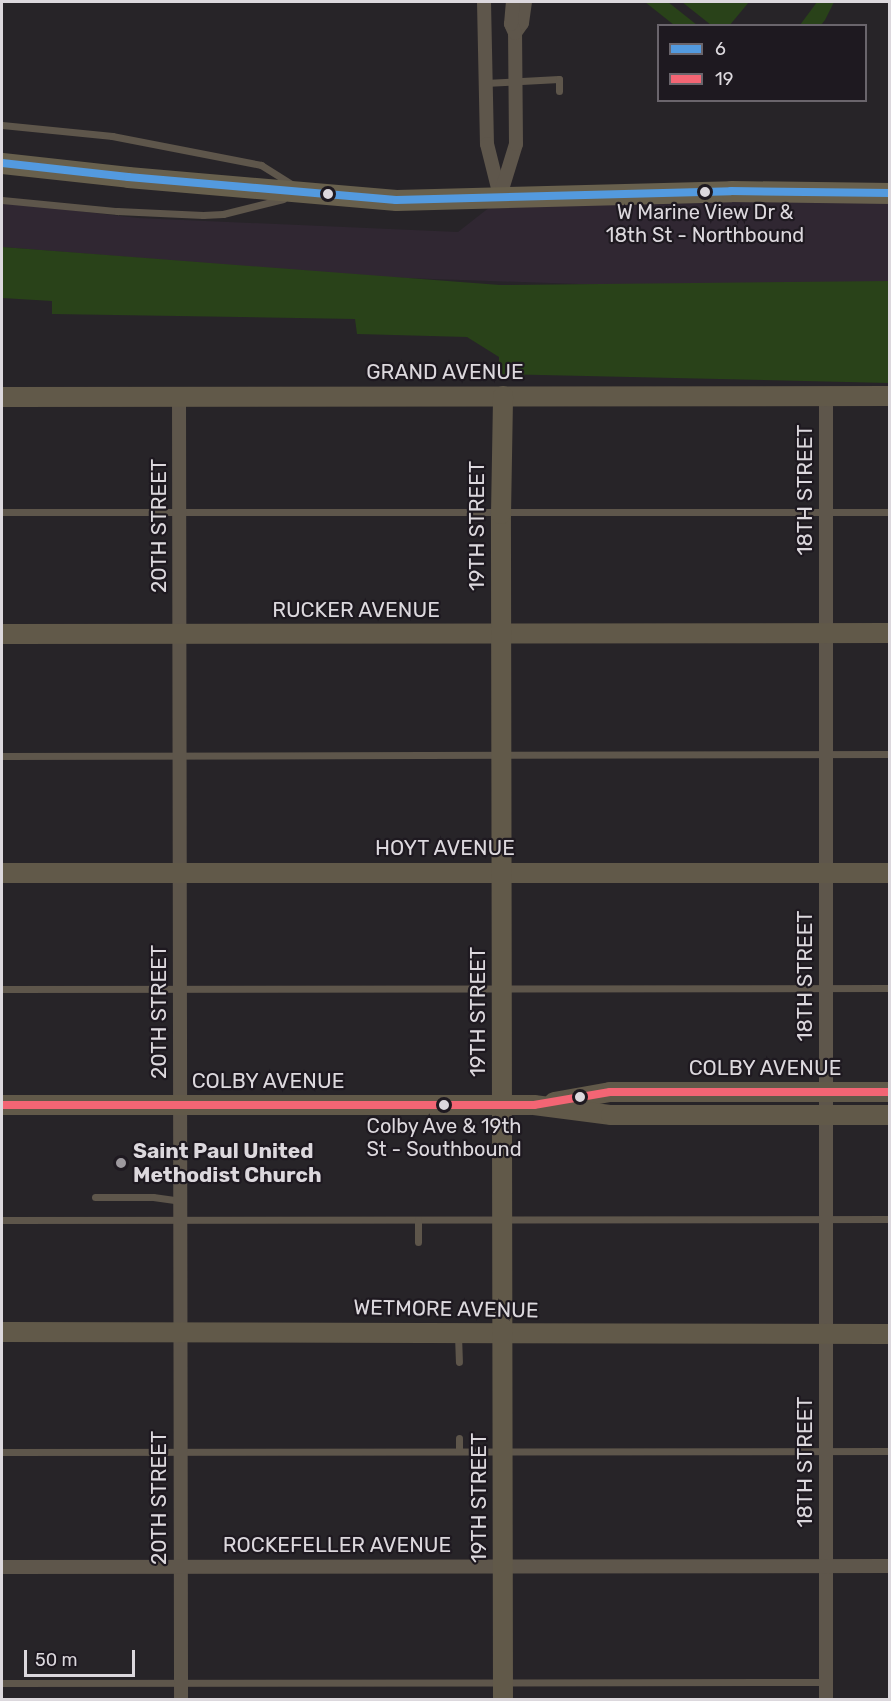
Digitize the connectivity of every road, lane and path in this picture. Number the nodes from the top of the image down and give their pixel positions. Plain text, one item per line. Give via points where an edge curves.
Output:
1 (484, 2) edge
2 (513, 2) edge
3 (525, 2) edge
4 (515, 33) junction
5 (559, 71) dead end
6 (559, 79) junction
7 (515, 82) junction
8 (485, 83) junction
9 (559, 91) dead end
10 (2, 125) edge
11 (2, 163) edge
12 (890, 192) edge
13 (306, 193) junction
14 (500, 196) junction
15 (2, 200) edge
16 (503, 396) junction
17 (825, 396) junction
18 (890, 396) edge
19 (2, 397) edge
20 (179, 397) junction
21 (2, 512) edge
22 (180, 512) junction
23 (890, 512) edge
24 (826, 513) junction
25 (501, 514) junction
26 (181, 633) junction
27 (826, 633) junction
28 (890, 633) edge
29 (2, 634) edge
30 (501, 634) junction
31 (826, 753) junction
32 (890, 754) edge
33 (2, 756) edge
34 (501, 756) junction
35 (180, 757) junction
36 (501, 872) junction
37 (2, 873) edge
38 (180, 873) junction
39 (826, 873) junction
40 (890, 873) edge
41 (502, 987) junction
42 (826, 988) junction
43 (890, 988) edge
44 (2, 989) edge
45 (180, 989) junction
46 (826, 1092) junction
47 (890, 1092) edge
48 (180, 1105) junction
49 (502, 1105) junction
50 (534, 1105) junction
51 (2, 1106) edge
52 (826, 1115) junction
53 (890, 1115) edge
54 (95, 1197) dead end
55 (180, 1201) junction
56 (826, 1219) junction
57 (890, 1219) edge
58 (2, 1220) edge
59 (180, 1220) junction
60 (418, 1220) junction
61 (502, 1221) junction
62 (418, 1242) dead end
63 (2, 1332) edge
64 (180, 1332) junction
65 (458, 1332) junction
66 (502, 1332) junction
67 (826, 1334) junction
68 (890, 1334) edge
69 (459, 1362) dead end
70 (459, 1438) dead end
71 (826, 1450) junction
72 (180, 1451) junction
73 (459, 1451) junction
74 (503, 1451) junction
75 (890, 1451) edge
76 (2, 1452) edge
77 (180, 1566) junction
78 (502, 1566) junction
79 (826, 1566) junction
80 (890, 1566) edge
81 (2, 1567) edge
82 (826, 1682) junction
83 (2, 1683) edge
84 (180, 1683) junction
85 (503, 1691) edge
86 (181, 1700) edge
87 (826, 1700) edge

1 - 8 street
2 - 4 street via 511,24
3 - 4 street via 522,23
4 - 7 street
5 - 6 lane
6 - 7 lane
6 - 9 lane
7 - 8 lane
7 - 14 street via 516,144
8 - 14 street via 487,144
10 - 13 lane via 112,136 261,165
11 - 13 main road
12 - 14 main road
13 - 14 main road via 396,200
13 - 15 lane via 223,214 203,215
16 - 17 street, GRAND AVENUE
16 - 20 street, GRAND AVENUE
16 - 25 street, 19TH STREET
17 - 18 street, GRAND AVENUE
17 - 24 street, 18TH STREET
19 - 20 street, GRAND AVENUE
20 - 22 street, 20TH STREET
21 - 22 lane
22 - 25 lane
22 - 26 street, 20TH STREET
23 - 24 lane
24 - 25 lane
24 - 27 street, 18TH STREET
25 - 30 street, 19TH STREET
26 - 29 street, RUCKER AVENUE
26 - 30 street, RUCKER AVENUE
26 - 35 street, 20TH STREET
27 - 28 street, RUCKER AVENUE
27 - 30 street, RUCKER AVENUE
27 - 31 street, 18TH STREET
30 - 34 street, 19TH STREET
31 - 32 lane
31 - 34 lane
31 - 39 street, 18TH STREET
33 - 35 lane
34 - 35 lane
34 - 36 street, 19TH STREET
35 - 38 street, 20TH STREET
36 - 38 street, HOYT AVENUE
36 - 39 street, HOYT AVENUE
36 - 41 street, 19TH STREET
37 - 38 street, HOYT AVENUE
38 - 45 street, 20TH STREET
39 - 40 street, HOYT AVENUE
39 - 42 street, 18TH STREET
41 - 42 lane
41 - 45 lane
41 - 49 street, 19TH STREET
42 - 43 lane
42 - 46 street, 18TH STREET
44 - 45 lane
45 - 48 street, 20TH STREET
46 - 47 street, COLBY AVENUE
46 - 50 street, COLBY AVENUE via 610,1092
46 - 52 street, 18TH STREET
48 - 49 street, COLBY AVENUE
48 - 51 street, COLBY AVENUE
48 - 55 street, 20TH STREET
49 - 50 street, COLBY AVENUE
49 - 61 street, 19TH STREET
50 - 52 street, COLBY AVENUE via 612,1115
52 - 53 street, COLBY AVENUE
52 - 56 street, 18TH STREET
54 - 55 lane
55 - 59 street, 20TH STREET
56 - 57 lane
56 - 61 lane
56 - 67 street, 18TH STREET
58 - 59 lane
59 - 60 lane
59 - 64 street, 20TH STREET
60 - 61 lane
60 - 62 lane
61 - 66 street, 19TH STREET
63 - 64 street, WETMORE AVENUE
64 - 65 street, WETMORE AVENUE
64 - 72 street, 20TH STREET
65 - 66 street, WETMORE AVENUE
65 - 69 lane
66 - 67 street, WETMORE AVENUE
66 - 74 street, 19TH STREET
67 - 68 street, WETMORE AVENUE
67 - 71 street, 18TH STREET
70 - 73 lane
71 - 74 lane
71 - 75 lane
71 - 79 street, 18TH STREET
72 - 73 lane
72 - 76 lane
72 - 77 street, 20TH STREET
73 - 74 lane
74 - 78 street, 19TH STREET
77 - 78 street, ROCKEFELLER AVENUE
77 - 81 street, ROCKEFELLER AVENUE
77 - 84 street, 20TH STREET
78 - 79 street, ROCKEFELLER AVENUE
78 - 85 street, 19TH STREET
79 - 80 street, ROCKEFELLER AVENUE
79 - 82 street, 18TH STREET
82 - 85 lane
82 - 87 street, 18TH STREET
83 - 84 lane
84 - 85 lane
84 - 86 street, 20TH STREET

